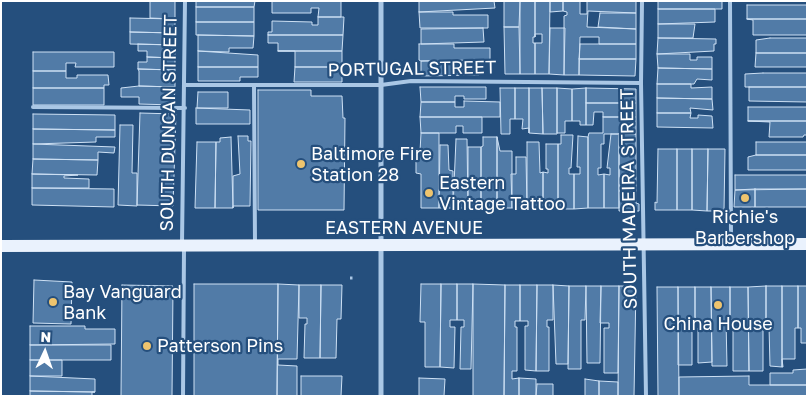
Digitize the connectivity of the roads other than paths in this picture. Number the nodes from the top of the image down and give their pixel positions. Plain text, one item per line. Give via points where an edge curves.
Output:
1 (185, 1) edge
2 (381, 1) edge
3 (642, 1) edge
4 (730, 1) edge
5 (641, 83) junction
6 (184, 85) junction
7 (254, 85) junction
8 (381, 85) junction
9 (33, 107) dead end
10 (185, 108) junction
11 (643, 244) junction
12 (731, 244) junction
13 (807, 244) edge
14 (255, 245) junction
15 (381, 245) junction
16 (1, 246) edge
17 (183, 246) junction
18 (183, 396) edge
19 (381, 396) edge
20 (646, 396) edge

1 - 6 lane, SOUTH DUNCAN STREET
2 - 8 street
3 - 5 lane, SOUTH MADEIRA STREET
4 - 12 lane
5 - 8 lane, PORTUGAL STREET via 411,81
5 - 11 lane, SOUTH MADEIRA STREET
6 - 7 lane, PORTUGAL STREET
6 - 10 lane, SOUTH DUNCAN STREET
7 - 8 lane, PORTUGAL STREET
7 - 14 lane
8 - 15 street
9 - 10 lane
10 - 17 lane, SOUTH DUNCAN STREET
11 - 12 main road, EASTERN AVENUE
11 - 15 main road, EASTERN AVENUE
11 - 20 lane, SOUTH MADEIRA STREET
12 - 13 main road, EASTERN AVENUE
14 - 15 main road, EASTERN AVENUE
14 - 17 main road, EASTERN AVENUE
15 - 19 street
16 - 17 main road, EASTERN AVENUE
17 - 18 lane, SOUTH DUNCAN STREET

